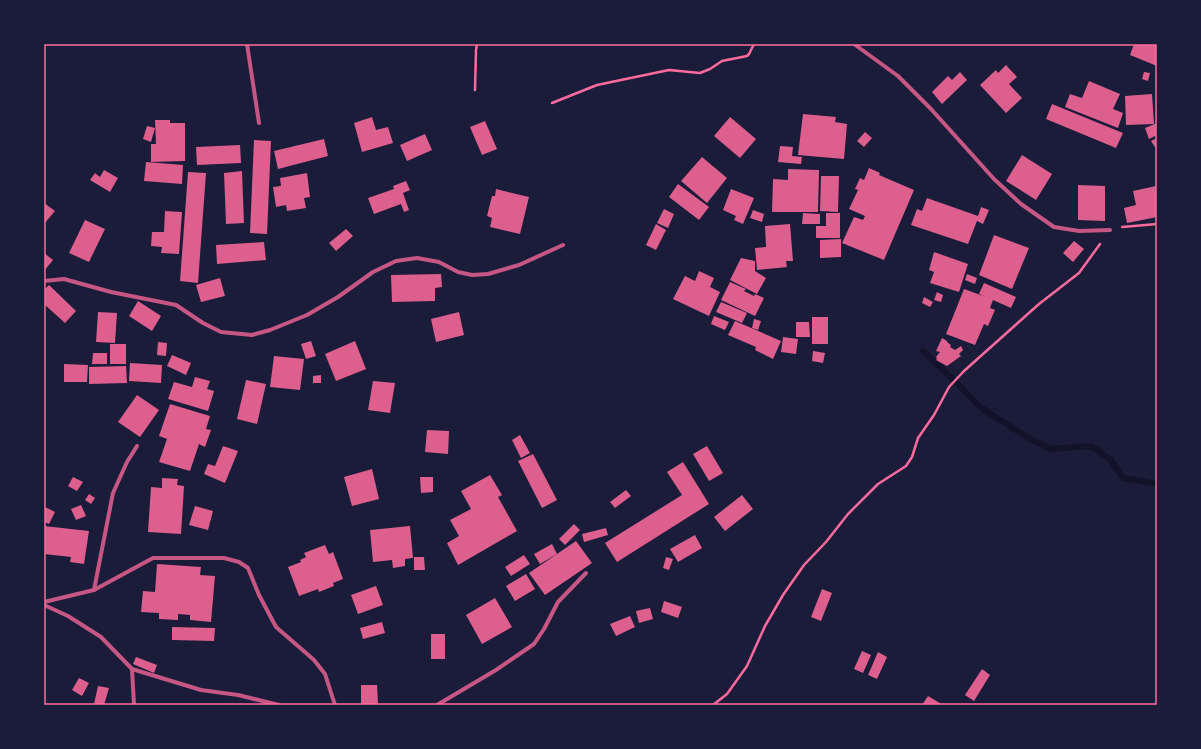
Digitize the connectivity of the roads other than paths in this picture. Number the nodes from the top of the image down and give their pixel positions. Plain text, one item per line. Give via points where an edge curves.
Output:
1 (247, 44) edge
2 (854, 44) edge
3 (259, 124) dead end
4 (1110, 230) road end
5 (563, 245) dead end
6 (44, 281) edge
7 (137, 446) dead end
8 (586, 573) dead end
9 (94, 590) junction
10 (44, 602) edge
11 (44, 605) edge
12 (132, 669) junction
13 (134, 705) edge
14 (279, 705) edge
15 (335, 705) edge
16 (437, 705) edge

1 - 3 street
2 - 4 street via 898,76 931,108 998,183 1021,204 1054,226 1079,231
5 - 6 street via 519,265 488,274 472,275 458,272 439,262 417,258 396,261 373,272 307,315 252,335 221,332 176,305 111,292 64,279
7 - 9 street via 113,493
8 - 16 street via 558,602 534,644
9 - 10 street
9 - 15 street via 153,558 224,558 239,562 248,568 276,627 314,660 325,674
11 - 12 street via 68,616 101,637
12 - 13 street
12 - 14 street via 201,690

